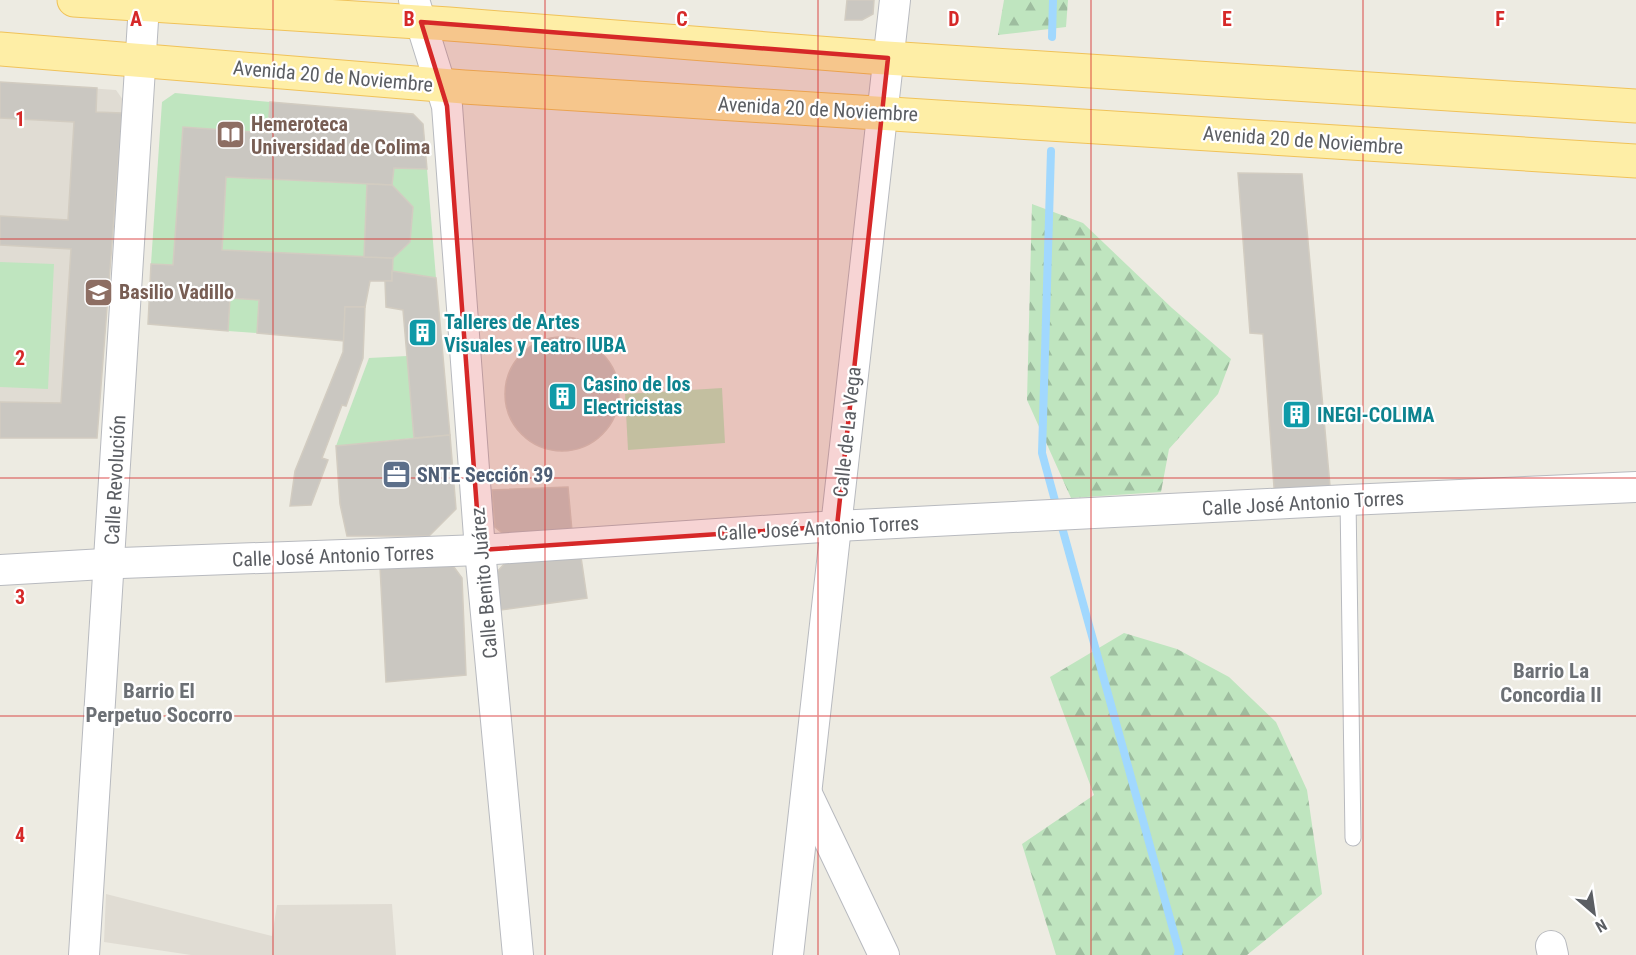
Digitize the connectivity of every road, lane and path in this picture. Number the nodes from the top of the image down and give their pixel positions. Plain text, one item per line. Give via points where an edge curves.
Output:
1 (74, 0) edge
2 (895, 0) edge
3 (144, 5) junction
4 (418, 11) edge
5 (0, 49) edge
6 (888, 58) junction
7 (140, 61) junction
8 (441, 84) junction
9 (1636, 106) edge
10 (883, 113) junction
11 (1636, 161) edge
12 (1636, 488) edge
13 (1348, 500) junction
14 (837, 526) junction
15 (480, 550) junction
16 (110, 564) junction
17 (0, 570) edge
18 (807, 794) junction
19 (1353, 838) dead end
20 (84, 955) edge
21 (518, 955) edge
22 (788, 955) edge
23 (884, 955) edge

1 - 3 main road
2 - 6 street, Calle de La Vega
3 - 4 main road
3 - 7 street, Calle Revolución
4 - 6 main road
4 - 8 street, Calle Benito Juárez
5 - 7 main road, Avenida 20 de Noviembre
6 - 9 main road
6 - 10 street, Calle de La Vega
7 - 8 main road, Avenida 20 de Noviembre
7 - 16 street, Calle Revolución
8 - 10 main road, Avenida 20 de Noviembre
8 - 15 street, Calle Benito Juárez via 447,106
10 - 11 main road, Avenida 20 de Noviembre
10 - 14 street, Calle de La Vega
12 - 13 street, Calle José Antonio Torres
13 - 14 street, Calle José Antonio Torres
13 - 19 lane
14 - 15 street, Calle José Antonio Torres
14 - 18 street, Calle de La Vega
15 - 16 street, Calle José Antonio Torres
15 - 21 street, Calle Benito Juárez
16 - 17 street, Calle José Antonio Torres
16 - 20 street, Calle Revolución
18 - 22 street, Calle de La Vega
18 - 23 street

